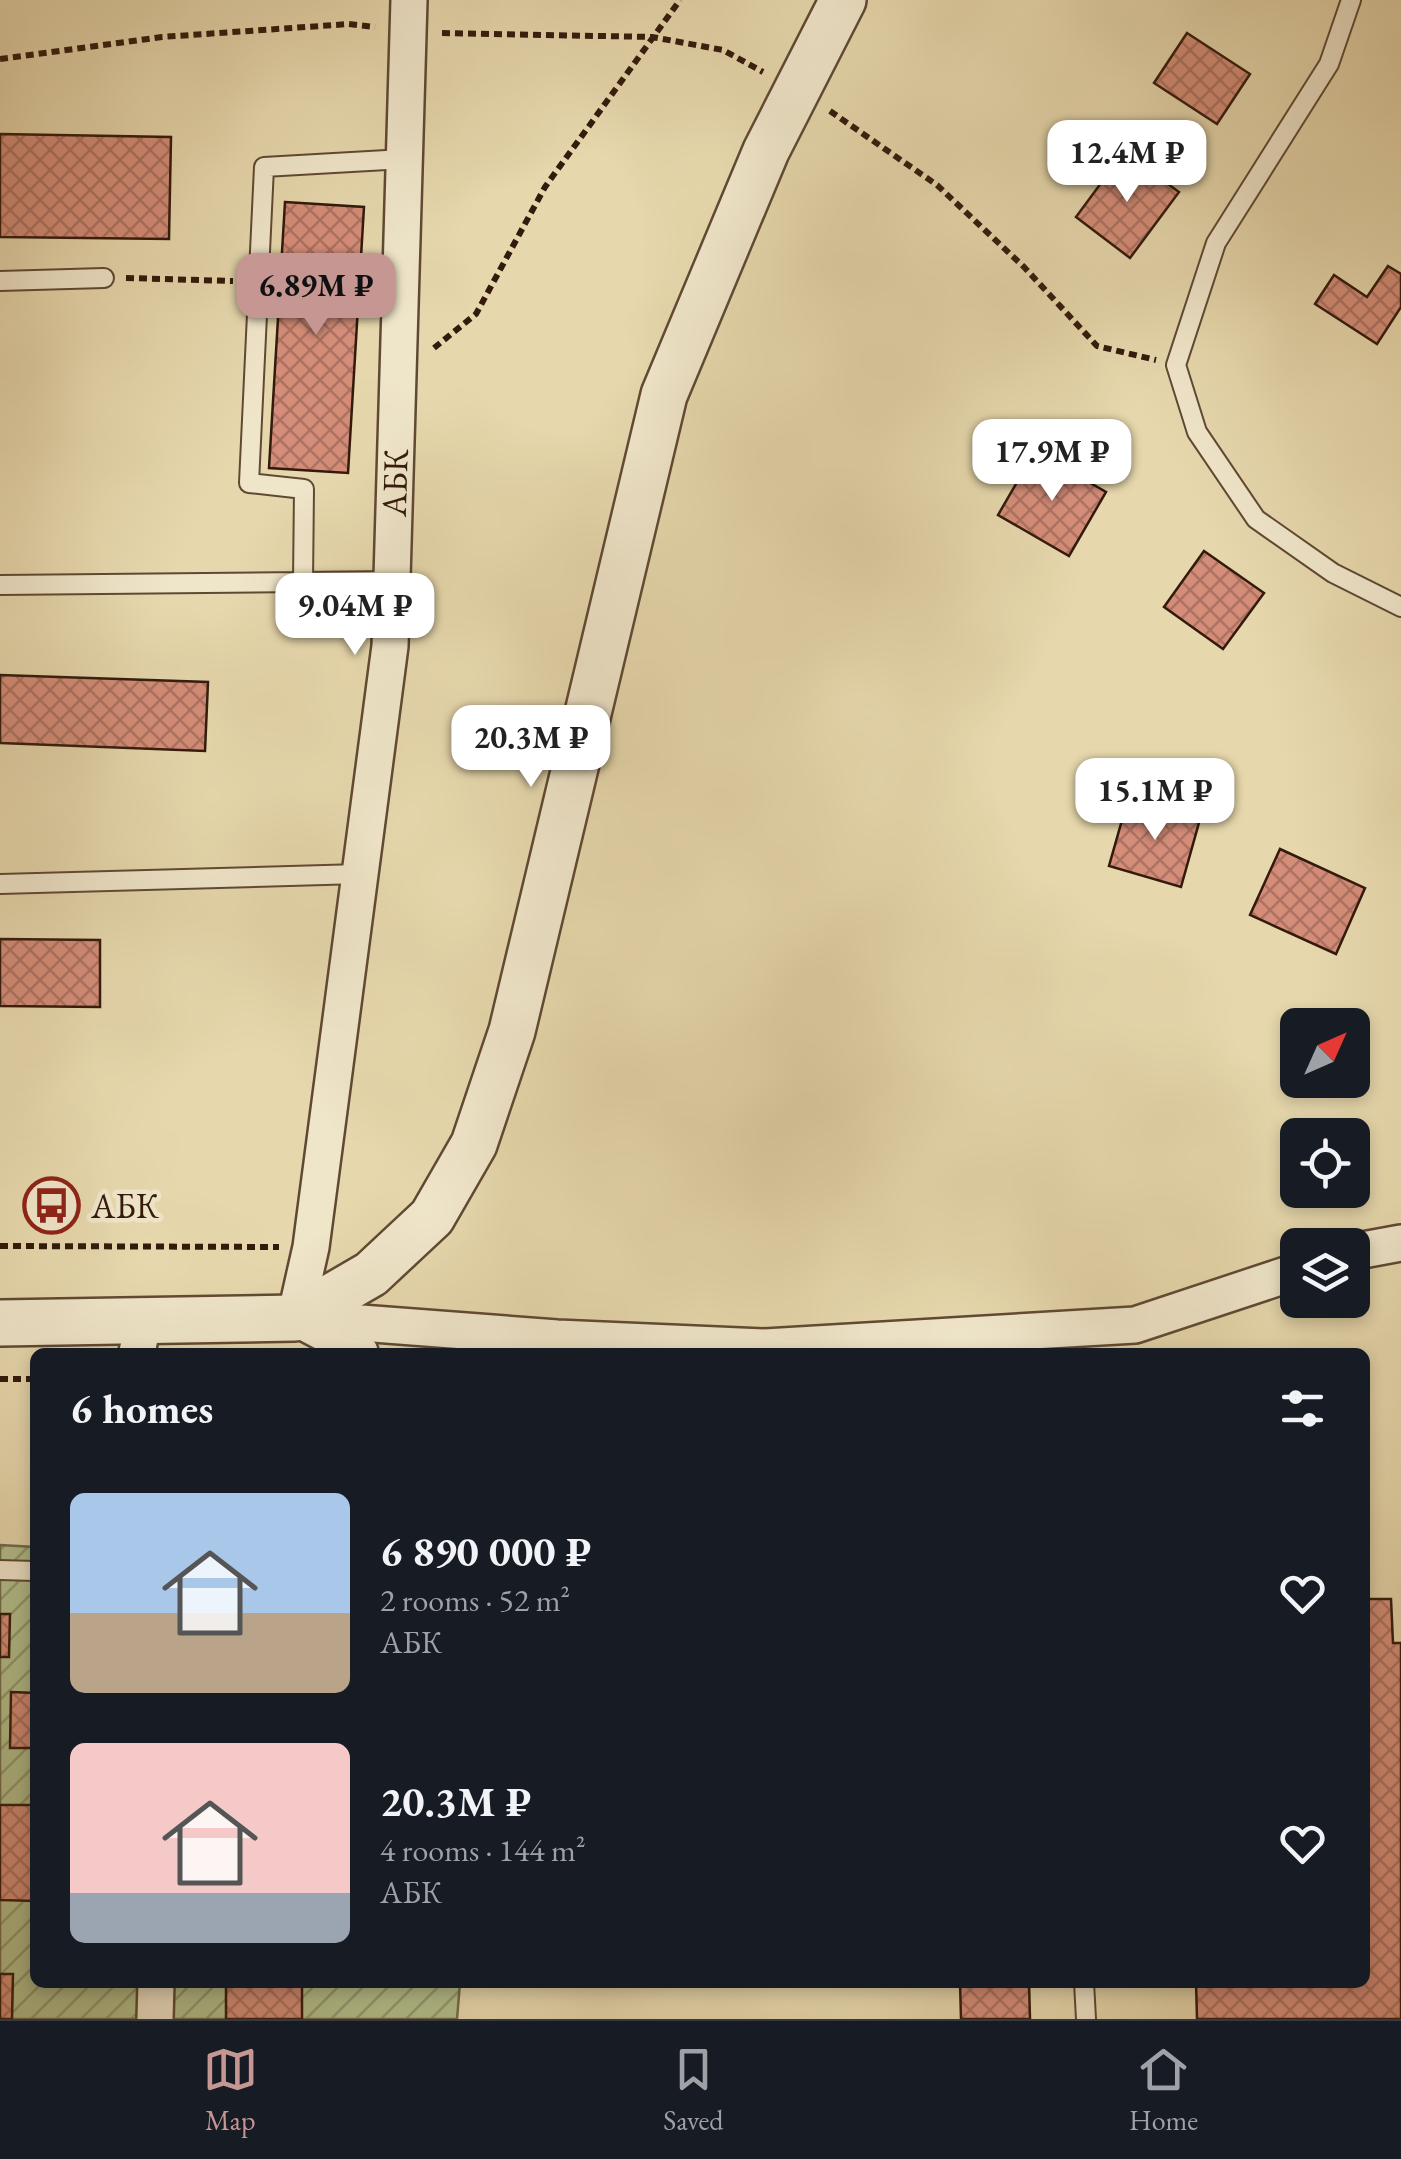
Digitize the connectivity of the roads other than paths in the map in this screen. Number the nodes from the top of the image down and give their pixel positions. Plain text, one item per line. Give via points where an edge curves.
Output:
1 (843, 0) edge
2 (1352, 0) edge
3 (409, 15) edge
4 (404, 158) junction
5 (104, 278) road end
6 (0, 281) edge
7 (303, 582) junction
8 (392, 582) junction
9 (0, 585) edge
10 (1401, 607) edge
11 (360, 874) junction
12 (0, 884) edge
13 (1401, 1243) edge
14 (1370, 1249) edge
15 (1280, 1276) edge
16 (295, 1318) junction
17 (0, 1323) edge
18 (140, 1336) edge
19 (352, 1348) edge
20 (853, 1348) edge
21 (0, 1570) edge
22 (30, 1571) edge
23 (156, 1988) edge
24 (1084, 1988) edge
25 (155, 2019) edge
26 (1086, 2019) edge

1 - 16 street via 766,150 664,395 512,1031 474,1144 432,1216 372,1274
2 - 10 lane via 1329,64 1216,243 1176,364 1197,432 1256,518 1333,573
3 - 4 street, АБК
4 - 7 lane via 264,167 248,483 304,489
4 - 8 street, АБК
5 - 6 lane
7 - 8 lane
7 - 9 lane
8 - 11 street, АБК
11 - 12 lane
11 - 16 street, АБК via 311,1247
13 - 14 street
15 - 20 street via 1134,1325
16 - 18 street
16 - 19 street
16 - 20 street via 557,1338
17 - 18 street
21 - 22 lane
23 - 25 street
24 - 26 lane

